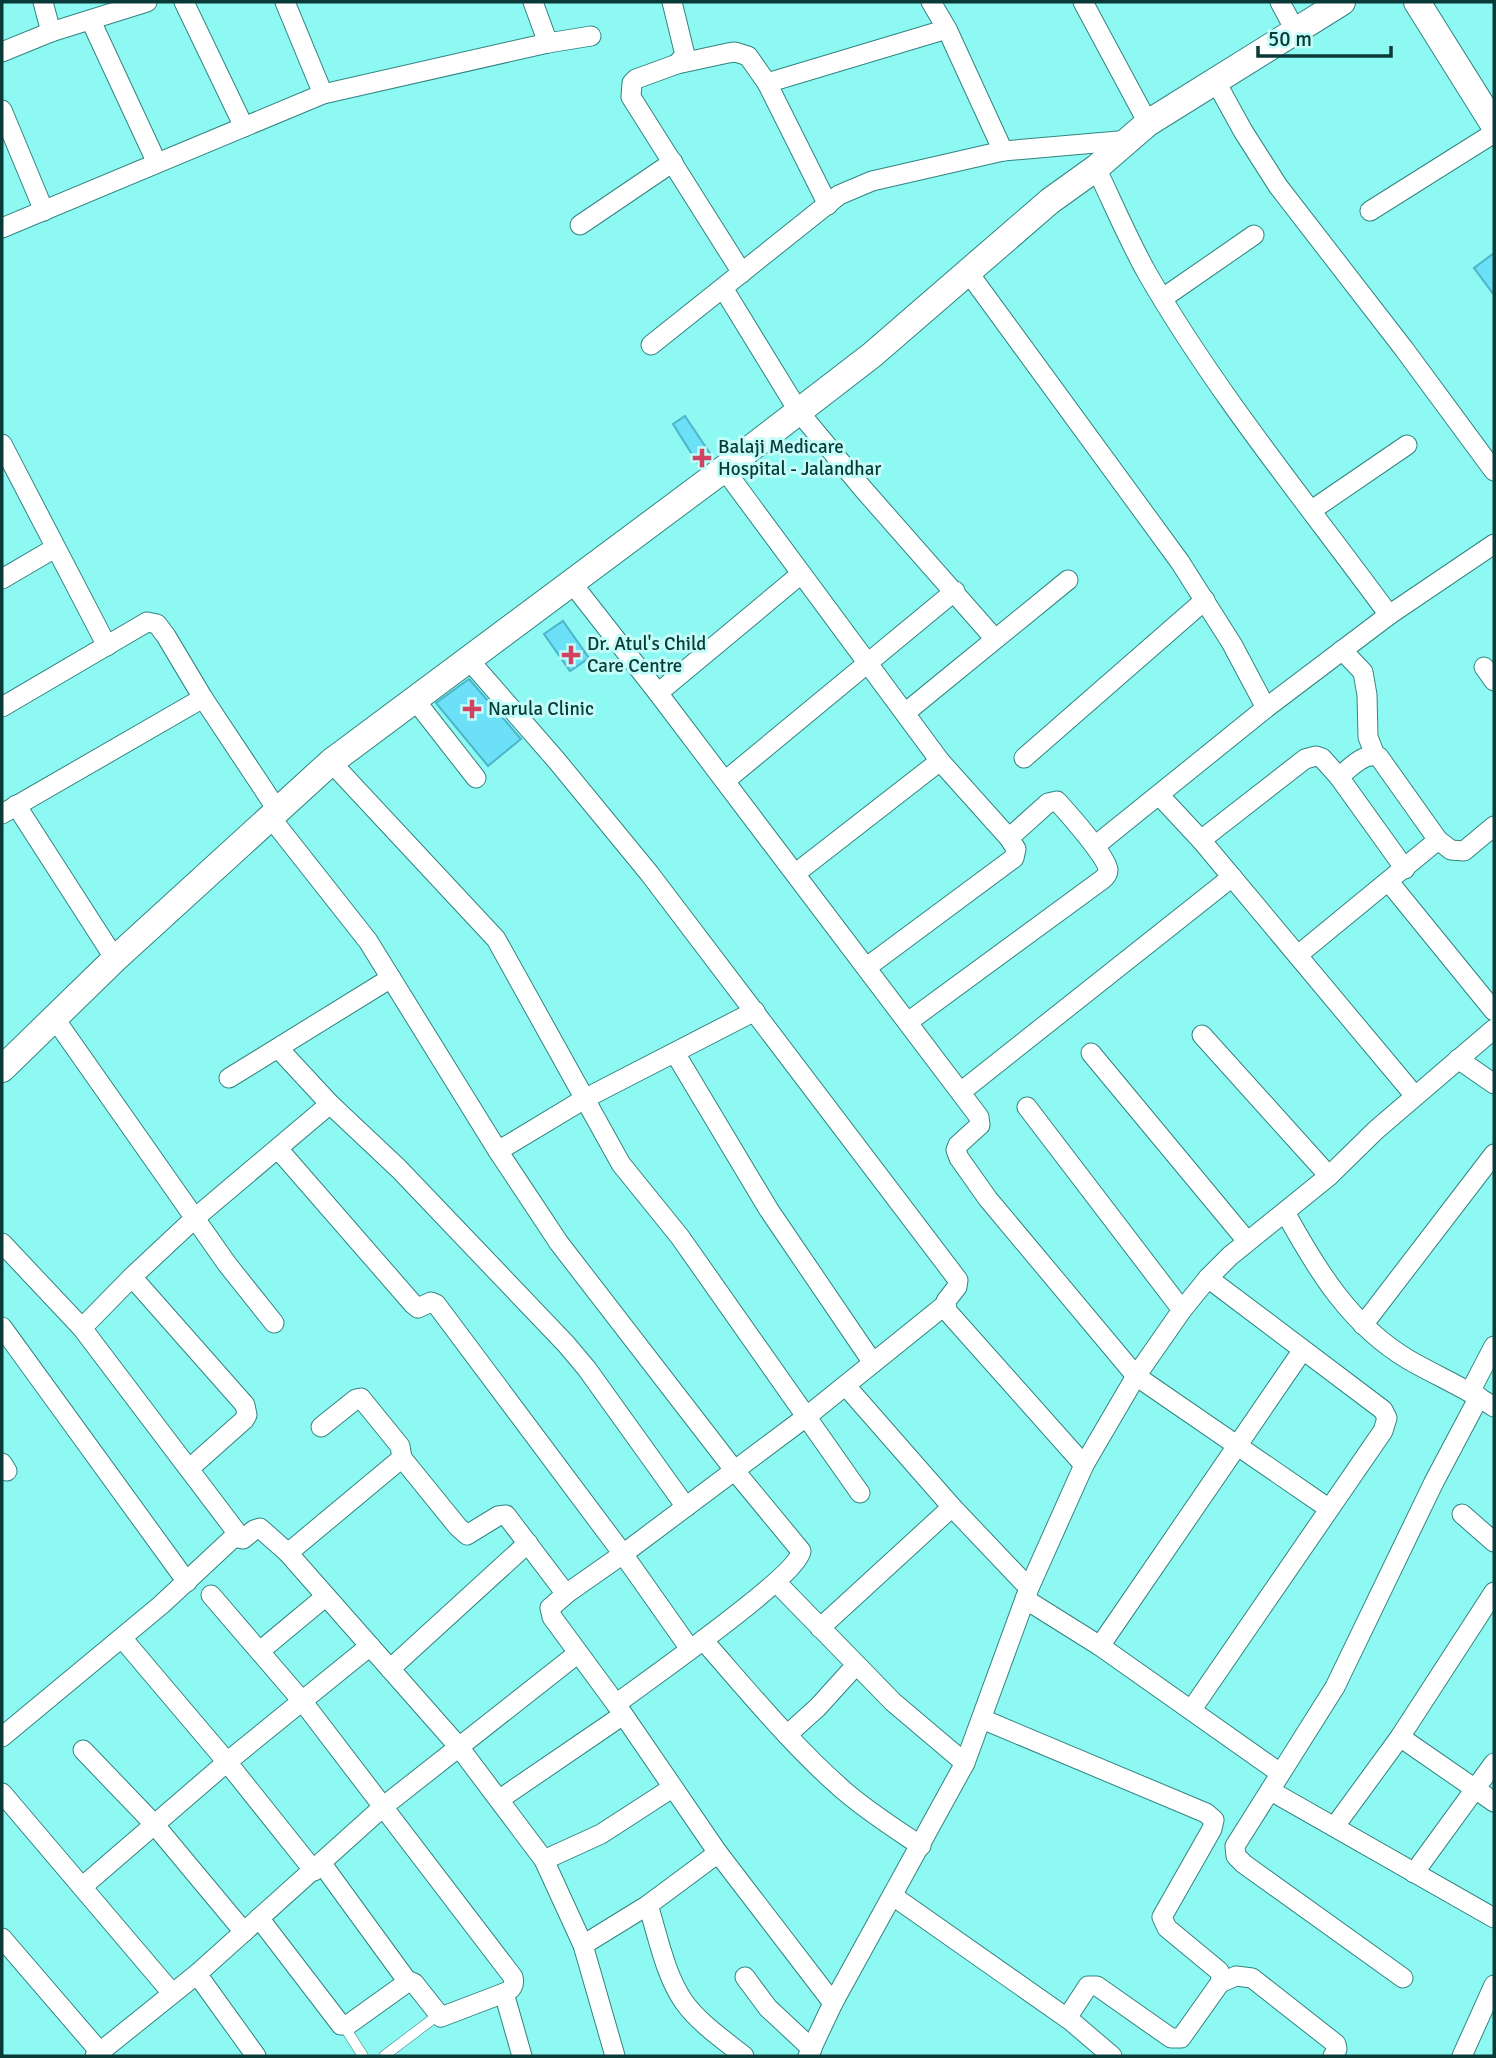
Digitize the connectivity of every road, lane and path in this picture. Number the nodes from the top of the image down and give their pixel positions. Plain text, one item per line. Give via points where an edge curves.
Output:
1 (43, 2) edge
2 (147, 2) edge
3 (184, 2) edge
4 (285, 2) edge
5 (533, 2) edge
6 (672, 2) edge
7 (931, 2) edge
8 (1083, 2) edge
9 (1280, 2) edge
10 (1342, 2) edge
11 (1417, 2) edge
12 (91, 21) junction
13 (947, 29) junction
14 (51, 32) junction
15 (1296, 32) junction
16 (591, 36) dead end
17 (548, 43) junction
18 (2, 51) edge
19 (677, 64) junction
20 (1216, 82) junction
21 (767, 83) junction
22 (323, 94) junction
23 (2, 110) edge
24 (1494, 125) edge
25 (244, 127) junction
26 (1139, 132) junction
27 (1494, 133) edge
28 (1003, 151) junction
29 (673, 162) junction
30 (157, 163) junction
31 (1096, 168) junction
32 (828, 205) junction
33 (44, 211) junction
34 (1370, 211) dead end
35 (580, 225) dead end
36 (2, 229) edge
37 (1254, 235) dead end
38 (968, 272) junction
39 (742, 273) junction
40 (723, 288) junction
41 (1163, 298) junction
42 (651, 345) dead end
43 (799, 412) junction
44 (2, 444) edge
45 (1406, 445) dead end
46 (724, 469) junction
47 (1494, 471) edge
48 (1312, 510) junction
49 (1494, 544) edge
50 (54, 548) junction
51 (801, 574) junction
52 (2, 579) edge
53 (1068, 580) dead end
54 (572, 582) junction
55 (955, 591) junction
56 (1205, 600) junction
57 (1389, 615) junction
58 (995, 639) junction
59 (107, 646) junction
60 (1342, 650) junction
61 (469, 660) junction
62 (869, 664) junction
63 (658, 692) junction
64 (203, 698) junction
65 (415, 701) junction
66 (2, 707) edge
67 (1266, 708) junction
68 (905, 712) junction
69 (1375, 755) junction
70 (1024, 758) dead end
71 (940, 761) junction
72 (331, 762) junction
73 (1339, 776) junction
74 (476, 778) dead end
75 (725, 781) junction
76 (1160, 796) junction
77 (9, 810) edge
78 (274, 814) junction
79 (1494, 826) edge
80 (1009, 838) junction
81 (1201, 840) junction
82 (1438, 840) junction
83 (1095, 846) junction
84 (1405, 869) junction
85 (796, 873) junction
86 (1232, 877) junction
87 (1389, 882) junction
88 (1298, 955) junction
89 (115, 958) junction
90 (867, 967) junction
91 (391, 978) junction
92 (755, 1010) junction
93 (1494, 1012) edge
94 (55, 1019) junction
95 (908, 1022) junction
96 (1494, 1029) edge
97 (1202, 1035) dead end
98 (279, 1049) junction
99 (675, 1053) junction
100 (1091, 1053) dead end
101 (1458, 1059) junction
102 (2, 1069) edge
103 (229, 1078) dead end
104 (1494, 1084) edge
105 (962, 1091) junction
106 (1415, 1096) junction
107 (586, 1098) junction
108 (330, 1104) junction
109 (1027, 1107) dead end
110 (279, 1150) junction
111 (498, 1151) junction
112 (1494, 1154) edge
113 (1329, 1175) junction
114 (1285, 1212) junction
115 (195, 1218) junction
116 (1247, 1241) junction
117 (2, 1243) edge
118 (132, 1277) junction
119 (1208, 1278) junction
120 (945, 1305) junction
121 (1182, 1310) junction
122 (274, 1323) dead end
123 (1363, 1325) junction
124 (2, 1327) edge
125 (82, 1328) junction
126 (1494, 1346) edge
127 (1302, 1351) junction
128 (873, 1363) junction
129 (1136, 1376) junction
130 (846, 1386) junction
131 (1481, 1398) edge
132 (806, 1418) junction
133 (321, 1427) dead end
134 (1238, 1444) junction
135 (402, 1458) junction
136 (1084, 1465) junction
137 (190, 1468) junction
138 (735, 1471) junction
139 (860, 1493) dead end
140 (686, 1507) junction
141 (952, 1507) junction
142 (1328, 1508) junction
143 (1462, 1514) dead end
144 (234, 1537) junction
145 (1494, 1542) edge
146 (528, 1543) junction
147 (288, 1553) junction
148 (623, 1554) junction
149 (187, 1582) junction
150 (776, 1582) junction
151 (1494, 1592) edge
152 (566, 1594) junction
153 (1027, 1594) junction
154 (211, 1595) dead end
155 (326, 1597) junction
156 (820, 1628) junction
157 (122, 1638) junction
158 (697, 1644) junction
159 (370, 1646) junction
160 (1100, 1646) junction
161 (260, 1651) junction
162 (577, 1654) junction
163 (856, 1665) junction
164 (390, 1669) junction
165 (303, 1702) junction
166 (1192, 1709) junction
167 (619, 1710) junction
168 (982, 1719) junction
169 (787, 1735) junction
170 (2, 1737) edge
171 (1400, 1737) junction
172 (458, 1747) junction
173 (83, 1750) dead end
174 (228, 1762) junction
175 (965, 1763) junction
176 (1494, 1763) edge
177 (1280, 1773) junction
178 (672, 1788) junction
179 (1476, 1789) junction
180 (1271, 1791) junction
181 (2, 1793) edge
182 (500, 1799) junction
183 (1494, 1802) edge
184 (384, 1807) junction
185 (154, 1824) junction
186 (1335, 1826) junction
187 (920, 1846) junction
188 (718, 1853) junction
189 (544, 1860) junction
190 (318, 1868) junction
191 (1414, 1873) junction
192 (82, 1887) junction
193 (893, 1896) junction
194 (648, 1905) junction
195 (259, 1918) junction
196 (1494, 1918) edge
197 (244, 1932) junction
198 (2, 1938) edge
199 (583, 1945) junction
200 (197, 1974) junction
201 (745, 1977) dead end
202 (1403, 1978) dead end
203 (408, 1982) junction
204 (1220, 1983) junction
205 (1494, 1984) edge
206 (172, 1993) junction
207 (504, 1993) junction
208 (833, 2003) junction
209 (438, 2015) junction
210 (1067, 2018) junction
211 (344, 2026) junction
212 (106, 2052) edge
213 (810, 2052) edge
214 (256, 2056) edge
215 (363, 2056) edge
216 (384, 2056) edge
217 (522, 2056) edge
218 (615, 2056) edge
219 (744, 2056) edge
220 (1112, 2056) edge
221 (1333, 2056) edge
222 (1462, 2056) edge

1 - 14 street
2 - 12 street
3 - 25 street
4 - 22 street
5 - 17 street
6 - 19 street via 685,55
7 - 13 street
8 - 26 street
9 - 15 street
10 - 15 street
11 - 24 street
12 - 14 street
12 - 30 street
13 - 21 street
13 - 28 street
14 - 18 street
15 - 20 street
16 - 17 street
17 - 22 street
19 - 21 street via 743,54
19 - 29 street via 636,79 630,91
20 - 26 street
20 - 47 street via 1278,186
21 - 32 street
22 - 25 street
23 - 33 street
25 - 30 street
26 - 28 street
26 - 31 street
27 - 34 street
28 - 32 street via 872,181 839,195
29 - 35 street
29 - 39 street
30 - 33 street
31 - 38 street
31 - 41 street
32 - 39 street
33 - 36 street
37 - 41 street
38 - 43 street
38 - 56 street
39 - 40 street
40 - 42 street
40 - 43 street
41 - 48 street via 1242,418
43 - 46 street
43 - 55 street
44 - 50 street
45 - 48 street
46 - 51 street
46 - 54 street
48 - 57 street
49 - 57 street
50 - 52 street
50 - 59 street
51 - 62 street
51 - 63 street
53 - 58 street
54 - 61 street
54 - 63 street
55 - 58 street
55 - 62 street
56 - 67 street
56 - 70 street
57 - 60 street
58 - 68 street
59 - 64 street via 147,622 157,624
59 - 66 street
60 - 67 street
60 - 69 street via 1363,672 1368,737
61 - 65 street
61 - 92 street via 602,815
62 - 68 street
62 - 75 street
63 - 75 street
64 - 77 street
64 - 78 street
65 - 72 street
65 - 74 street
67 - 76 street
68 - 71 street
69 - 73 street
69 - 82 street
71 - 80 street
71 - 85 street
72 - 78 street
72 - 107 street via 496,939
73 - 81 street via 1322,758 1306,759
73 - 84 street
75 - 85 street
76 - 81 street
76 - 83 street
77 - 89 street
78 - 89 street
78 - 91 street
79 - 82 street via 1464,851 1451,850
80 - 83 street via 1054,800
80 - 90 street via 1017,852 1014,858
81 - 86 street
82 - 84 street
83 - 95 street via 1108,867 1106,876
84 - 87 street
85 - 90 street
86 - 88 street
86 - 105 street
87 - 88 street
87 - 93 street
88 - 106 street
89 - 94 street
90 - 95 street
91 - 98 street
91 - 111 street
92 - 99 street
92 - 120 street via 958,1280
94 - 102 street
94 - 115 street
95 - 105 street
96 - 101 street
97 - 113 street
98 - 103 street
98 - 108 street
99 - 107 street
99 - 128 street via 769,1210
100 - 116 street
101 - 104 street
101 - 106 street
105 - 129 street via 980,1121 958,1145 959,1158
106 - 113 street
107 - 111 street
107 - 132 street via 621,1164 680,1237
108 - 110 street
108 - 140 street via 399,1169 566,1344
109 - 121 street
110 - 115 street
110 - 148 street via 413,1304 418,1308 436,1304
111 - 138 street via 559,1243
112 - 123 street
113 - 114 street
114 - 116 street
114 - 123 street via 1328,1285
115 - 118 street
115 - 122 street
116 - 119 street
117 - 125 street
118 - 125 street
118 - 137 street via 247,1410 244,1419
119 - 121 street
119 - 127 street
120 - 128 street
120 - 136 street
121 - 129 street
123 - 131 street via 1408,1359
124 - 149 street
125 - 137 street
126 - 131 street
127 - 134 street
127 - 142 street via 1383,1410 1387,1418 1383,1431
128 - 130 street
129 - 134 street
129 - 136 street
130 - 132 street
130 - 141 street
131 - 177 street via 1429,1493 1335,1687
132 - 138 street
132 - 139 street
133 - 135 street via 361,1398 400,1446
134 - 142 street
134 - 160 street
135 - 146 street via 464,1533 471,1535 504,1514
135 - 147 street
136 - 153 street
137 - 144 street via 234,1528
138 - 140 street
138 - 150 street via 801,1551 800,1558
140 - 148 street
141 - 153 street
141 - 156 street
142 - 166 street
143 - 145 street
144 - 147 street via 243,1539 260,1528
144 - 149 street
146 - 152 street
146 - 164 street
147 - 155 street
148 - 152 street
148 - 158 street
149 - 157 street
150 - 156 street
150 - 158 street
151 - 171 street
152 - 162 street via 549,1612
153 - 160 street
153 - 168 street
154 - 161 street
155 - 159 street
155 - 161 street
156 - 163 street
157 - 170 street
157 - 174 street
158 - 167 street
158 - 169 street
159 - 164 street
159 - 165 street
160 - 166 street
161 - 165 street
162 - 167 street
162 - 172 street
163 - 169 street
163 - 175 street
164 - 172 street
165 - 174 street
165 - 184 street
166 - 177 street
167 - 178 street
167 - 182 street
168 - 175 street
168 - 204 street via 1214,1820 1161,1917 1167,1928 1219,1971
169 - 187 street via 870,1812
171 - 179 street
171 - 186 street
172 - 182 street
172 - 184 street
173 - 185 street
174 - 185 street
174 - 190 street
175 - 187 street
176 - 179 street
177 - 180 street
178 - 188 street
178 - 189 street via 601,1834
179 - 183 street
179 - 191 street
180 - 186 street
180 - 202 street via 1237,1842 1236,1856
181 - 192 street
182 - 189 street
184 - 190 street
184 - 207 street via 513,1977 512,1988
185 - 192 street
185 - 197 street
186 - 191 street
187 - 193 street
188 - 194 street
188 - 208 street
189 - 199 street
190 - 195 street
190 - 203 street
191 - 196 street
192 - 206 street
193 - 208 street
193 - 210 street
194 - 199 street
194 - 219 street via 682,1999
195 - 197 street
195 - 211 street
197 - 200 street
198 - 212 street
199 - 218 street
200 - 206 street
200 - 214 street
201 - 213 street
203 - 209 street via 414,1983
203 - 211 street
204 - 210 street via 1181,2038 1171,2038 1097,1986 1088,1986
204 - 221 street via 1243,1975 1252,1978 1336,2044
205 - 222 street
206 - 212 street
207 - 209 street via 447,2016
207 - 217 street
208 - 213 street
209 - 216 lane
210 - 220 street
211 - 215 lane

